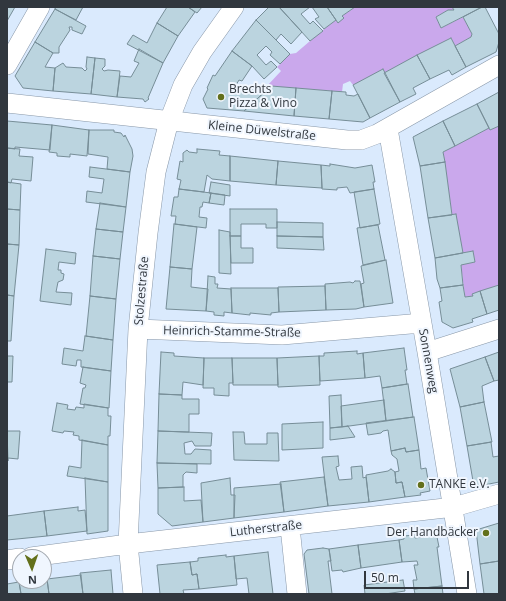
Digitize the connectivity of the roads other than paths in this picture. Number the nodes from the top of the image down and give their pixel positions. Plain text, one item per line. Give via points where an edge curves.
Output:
1 (40, 7) edge
2 (234, 7) edge
3 (7, 65) edge
4 (499, 65) edge
5 (7, 103) edge
6 (169, 121) junction
7 (388, 129) junction
8 (422, 323) junction
9 (499, 329) edge
10 (138, 330) junction
11 (427, 352) junction
12 (499, 494) edge
13 (454, 507) junction
14 (290, 527) junction
15 (128, 544) junction
16 (52, 554) edge
17 (133, 594) edge
18 (297, 594) edge
19 (467, 594) edge

1 - 3 street
2 - 6 street, Stolzestraße via 202,52 183,85
4 - 7 street, Kleine Düwelstraße
5 - 6 street, Kleine Düwelstraße
6 - 7 street, Kleine Düwelstraße via 347,140 361,140
6 - 10 street, Stolzestraße via 156,172
7 - 8 street, Sonnenweg
8 - 10 street, Heinrich-Stamme-Straße via 282,335
8 - 11 street, Sonnenweg
9 - 11 street
10 - 15 street, Stolzestraße
11 - 13 street, Sonnenweg
12 - 13 street, Lutherstraße
13 - 14 street, Lutherstraße
13 - 19 street, Sonnenweg
14 - 15 street, Lutherstraße
14 - 18 street
15 - 16 street, Lutherstraße
15 - 17 street, Stolzestraße

